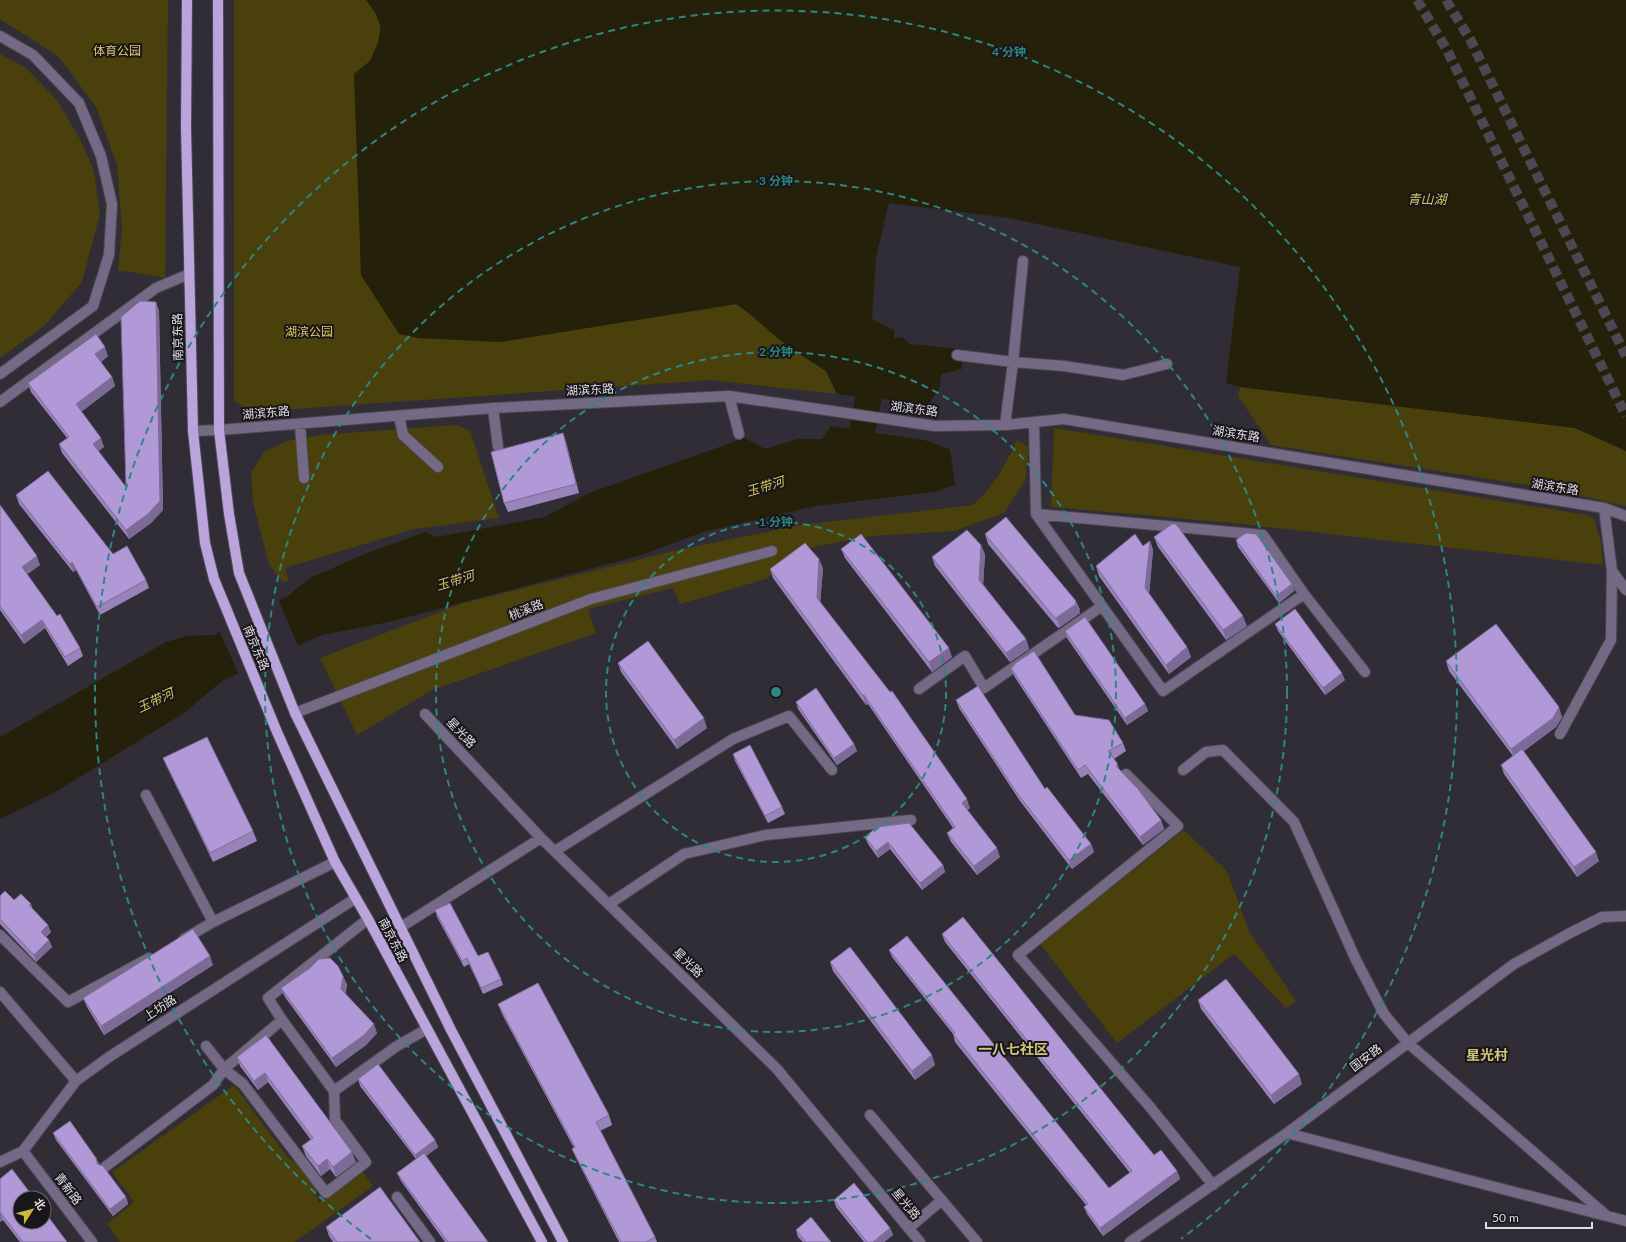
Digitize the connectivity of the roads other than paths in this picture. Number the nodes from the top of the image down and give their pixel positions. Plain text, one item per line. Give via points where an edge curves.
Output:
1 (187, 0) edge
2 (218, 0) edge
3 (0, 36) edge
4 (1023, 261) dead end
5 (189, 274) junction
6 (957, 356) dead end
7 (1013, 362) junction
8 (1167, 364) dead end
9 (0, 374) edge
10 (729, 396) junction
11 (0, 402) edge
12 (493, 408) junction
13 (399, 416) junction
14 (1034, 422) junction
15 (300, 424) junction
16 (1005, 425) junction
17 (219, 430) junction
18 (193, 431) junction
19 (739, 434) dead end
20 (498, 447) dead end
21 (438, 467) dead end
22 (304, 478) dead end
23 (1604, 508) junction
24 (1036, 514) junction
25 (1626, 516) edge
26 (772, 551) dead end
27 (1612, 571) junction
28 (1626, 590) edge
29 (1304, 594) junction
30 (1102, 606) junction
31 (1365, 672) dead end
32 (919, 689) dead end
33 (295, 713) junction
34 (425, 714) dead end
35 (1560, 734) dead end
36 (832, 770) dead end
37 (1183, 770) dead end
38 (1126, 774) edge
39 (146, 795) dead end
40 (911, 820) dead end
41 (541, 838) junction
42 (555, 851) junction
43 (335, 862) junction
44 (356, 898) junction
45 (608, 904) junction
46 (1626, 916) edge
47 (368, 919) junction
48 (214, 922) junction
49 (402, 927) junction
50 (0, 935) edge
51 (172, 945) edge
52 (158, 953) edge
53 (0, 992) edge
54 (282, 1020) junction
55 (427, 1029) junction
56 (1408, 1043) junction
57 (206, 1046) dead end
58 (224, 1069) junction
59 (76, 1080) junction
60 (334, 1090) junction
61 (870, 1115) dead end
62 (1287, 1133) junction
63 (24, 1151) junction
64 (0, 1162) edge
65 (105, 1167) edge
66 (1213, 1185) junction
67 (397, 1197) dead end
68 (942, 1200) junction
69 (1607, 1216) junction
70 (1626, 1221) edge
71 (909, 1228) junction
72 (92, 1242) edge
73 (430, 1242) edge
74 (542, 1242) edge
75 (563, 1242) edge
76 (920, 1242) edge
77 (977, 1242) edge
78 (1130, 1242) edge

1 - 5 main road, 南京东路
2 - 17 main road, 南京东路
3 - 9 street via 33,54 79,103 101,156 112,204 109,255 93,306
4 - 7 street
5 - 11 street via 156,288
5 - 18 main road, 南京东路
6 - 7 street
7 - 8 street via 1064,366 1123,375
7 - 16 street
10 - 12 street, 湖滨东路
10 - 16 street, 湖滨东路 via 935,426
10 - 19 street
12 - 13 street, 湖滨东路
12 - 20 street
13 - 15 street, 湖滨东路
13 - 21 street via 403,435
14 - 16 street, 湖滨东路
14 - 23 street, 湖滨东路 via 1064,419
14 - 24 street
15 - 17 street, 湖滨东路
15 - 22 street
17 - 18 street, 湖滨东路
17 - 33 main road, 南京东路 via 239,573
18 - 43 main road, 南京东路 via 205,543 214,579
23 - 25 street, 湖滨东路
23 - 27 street
24 - 29 street via 1264,535
24 - 30 street
26 - 33 street, 桃溪路 via 591,599
27 - 28 street
27 - 35 street via 1611,640
29 - 30 street via 1163,691
29 - 31 street
30 - 32 street via 984,688 965,656
33 - 49 main road, 南京东路
34 - 41 street, 星光路
36 - 42 street via 789,716 733,739
37 - 56 street via 1206,752 1224,750 1294,822 1356,960 1384,1014
38 - 66 street via 1178,826 1018,956 1150,1107
39 - 48 street
40 - 45 street via 766,835 684,854
41 - 42 street, 星光路
41 - 49 street
42 - 45 street, 星光路
43 - 44 main road, 南京东路
43 - 48 street
44 - 47 main road, 南京东路
44 - 59 street, 上坊路
45 - 71 street, 星光路 via 777,1069
46 - 56 street, 国安路 via 1602,917 1514,964
47 - 54 street via 268,998
47 - 55 main road, 南京东路
48 - 51 street
49 - 75 main road, 南京东路 via 451,1030
50 - 52 street via 68,1002
53 - 59 street
54 - 58 street
54 - 60 street
55 - 60 street via 396,1046
55 - 74 main road, 南京东路
56 - 62 street, 国安路
56 - 69 street
57 - 58 street
58 - 60 street via 244,1084 326,1193 366,1162 335,1120
58 - 65 street via 213,1085
59 - 63 street, 上坊路
61 - 68 street
62 - 66 street, 国安路
62 - 69 street
63 - 64 street, 上坊路
63 - 72 street, 青新路
66 - 78 street, 国安路
67 - 73 street
68 - 71 street
68 - 77 street
69 - 70 street
71 - 76 street, 星光路

